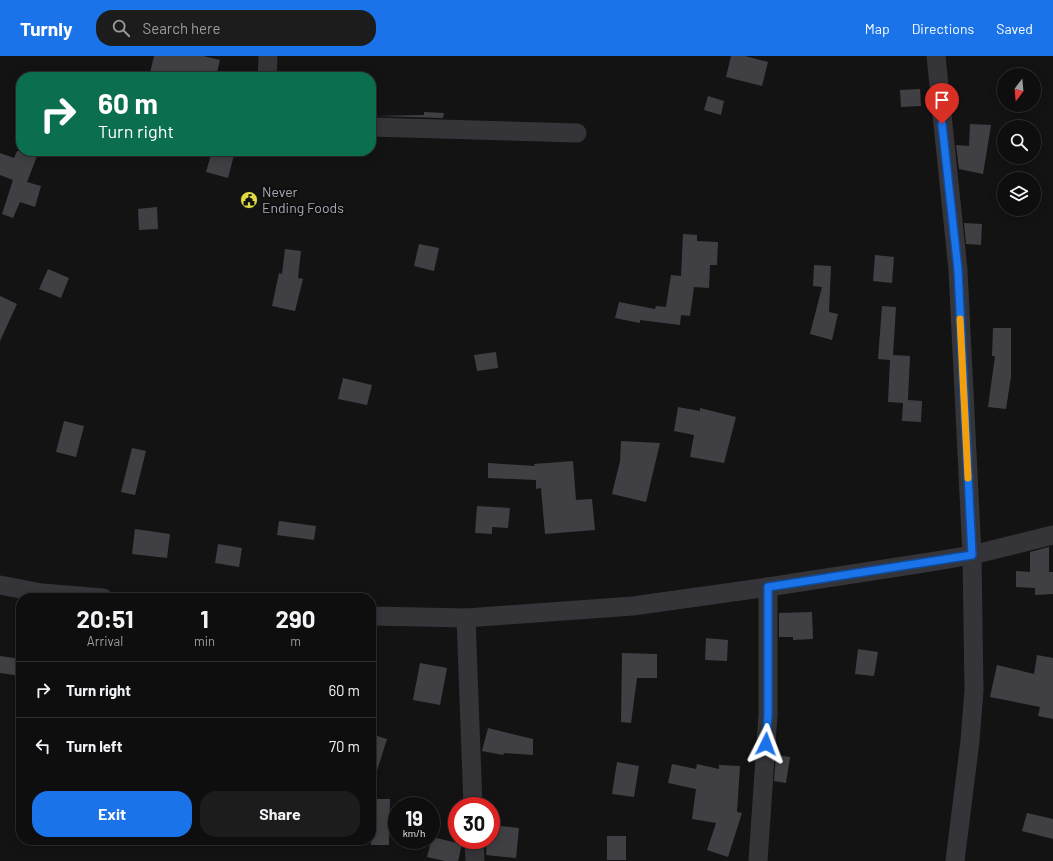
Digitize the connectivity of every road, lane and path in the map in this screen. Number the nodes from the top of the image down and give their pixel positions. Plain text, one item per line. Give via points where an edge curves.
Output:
1 (268, 56) edge
2 (936, 56) edge
3 (267, 72) edge
4 (376, 127) edge
5 (577, 133) dead end
6 (1053, 535) edge
7 (972, 555) junction
8 (0, 585) edge
9 (768, 587) junction
10 (42, 593) edge
11 (376, 616) edge
12 (466, 618) junction
13 (473, 797) edge
14 (474, 849) edge
15 (475, 861) edge
16 (758, 861) edge
17 (955, 861) edge

1 - 3 street
2 - 7 street via 958,270
4 - 5 street
6 - 7 street
7 - 9 street
7 - 17 street via 974,690
8 - 10 street
9 - 12 street via 633,606
9 - 16 street via 768,714
11 - 12 street
12 - 13 street
14 - 15 street

